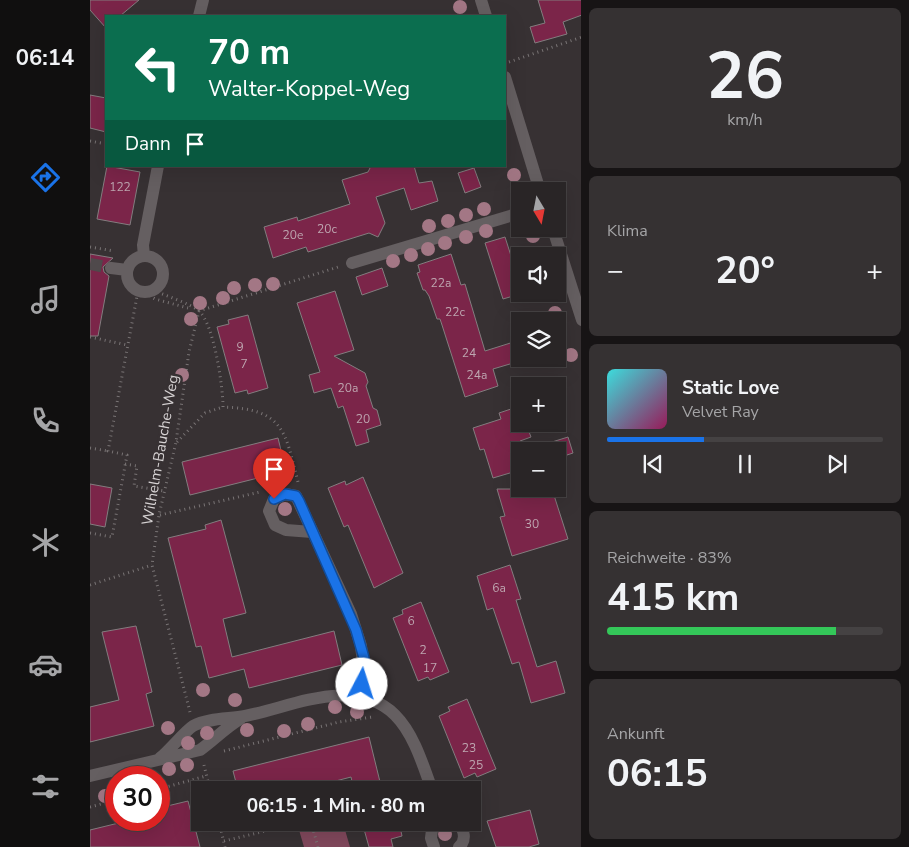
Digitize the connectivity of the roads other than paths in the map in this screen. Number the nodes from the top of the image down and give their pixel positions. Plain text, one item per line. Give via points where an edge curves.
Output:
1 (204, 0) edge
2 (481, 0) edge
3 (200, 15) edge
4 (486, 15) edge
5 (506, 79) edge
6 (158, 167) edge
7 (537, 182) edge
8 (511, 216) edge
9 (556, 238) edge
10 (144, 256) junction
11 (352, 263) road end
12 (111, 268) tunnel mouth
13 (127, 270) junction
14 (581, 317) edge
15 (312, 532) junction
16 (358, 697) junction
17 (244, 716) junction
18 (160, 758) junction
19 (90, 776) edge
20 (428, 781) edge
21 (432, 831) edge
22 (462, 831) edge
23 (434, 847) edge
24 (459, 847) edge

1 - 3 street
2 - 4 street
5 - 7 street
6 - 10 street via 143,245
8 - 11 street
9 - 14 street
10 - 13 street via 133,260
10 - 13 street via 155,259 162,269 162,281 145,291 128,282
12 - 13 street
15 - 15 street via 296,496 285,494 274,499 269,511 275,525 286,530
15 - 16 street via 350,614 361,646 364,671
16 - 17 street via 324,696
16 - 20 street via 395,714 408,732
17 - 18 street via 200,750
17 - 18 street via 194,726
18 - 19 street
21 - 23 street
22 - 24 street via 463,842

